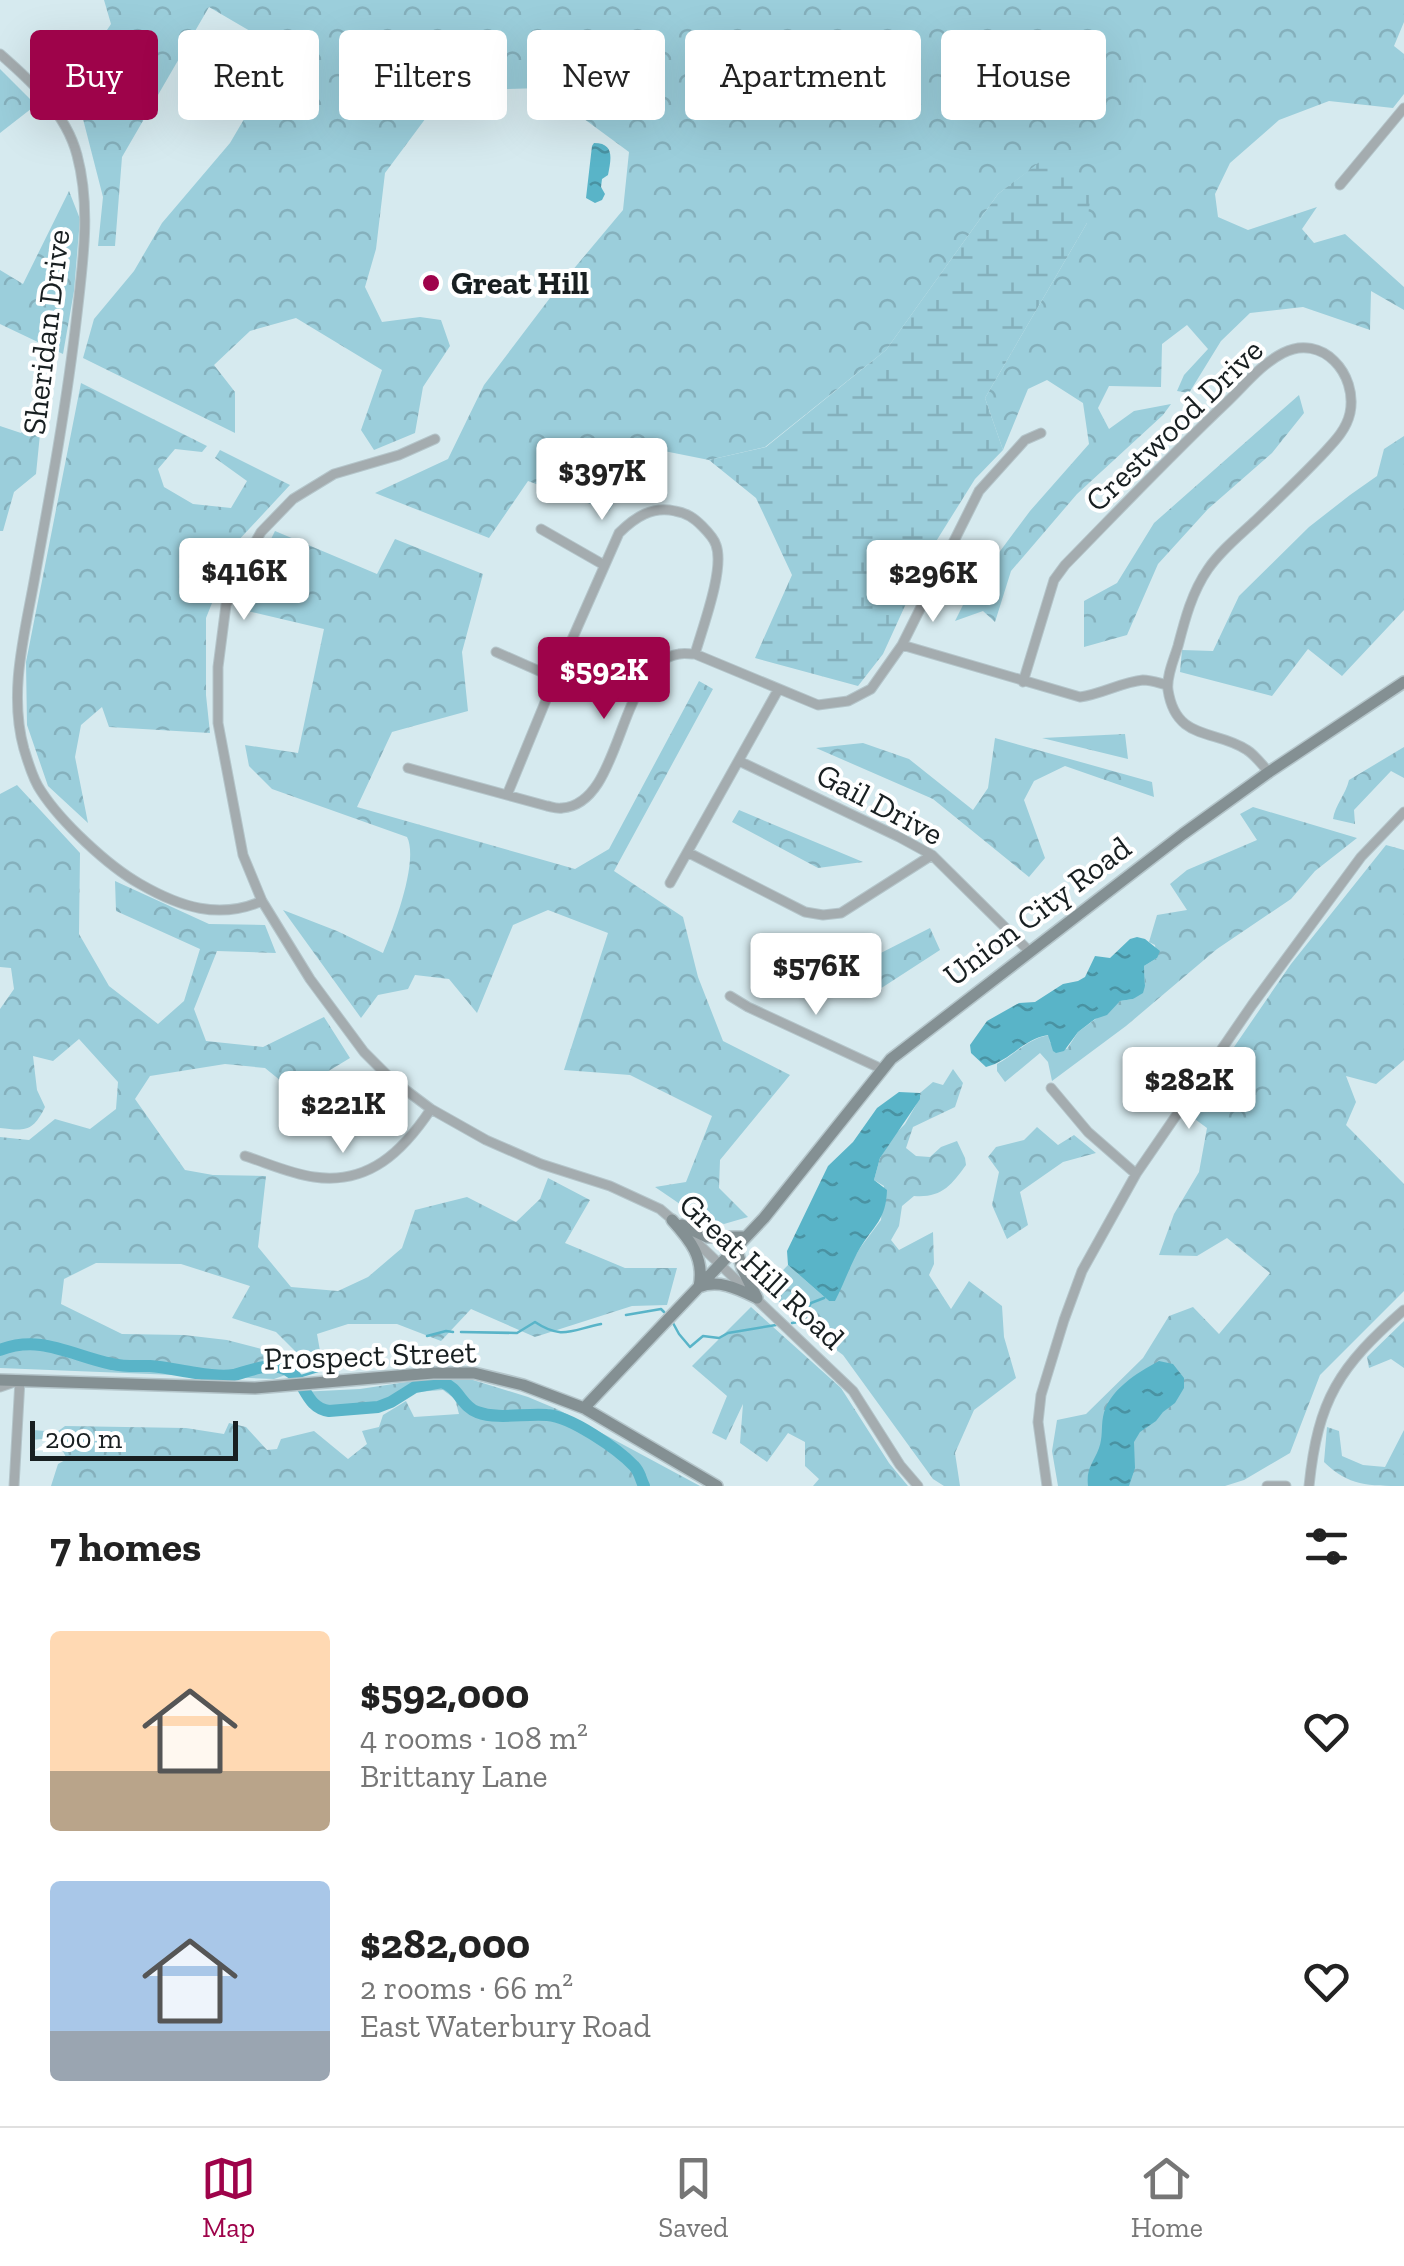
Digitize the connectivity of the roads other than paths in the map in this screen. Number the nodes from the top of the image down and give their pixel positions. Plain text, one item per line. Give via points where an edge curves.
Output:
1 (0, 54) edge
2 (1404, 108) edge
3 (1340, 186) dead end
4 (1041, 433) dead end
5 (435, 439) dead end
6 (541, 529) dead end
7 (604, 564) junction
8 (902, 645) junction
9 (496, 652) dead end
10 (694, 654) junction
11 (555, 678) junction
12 (1023, 682) junction
13 (1404, 682) edge
14 (1167, 686) junction
15 (778, 690) junction
16 (739, 761) junction
17 (408, 768) dead end
18 (1268, 772) junction
19 (507, 795) junction
20 (1404, 812) edge
21 (689, 853) junction
22 (932, 855) junction
23 (670, 883) dead end
24 (262, 901) junction
25 (1029, 951) junction
26 (730, 996) dead end
27 (882, 1069) junction
28 (1051, 1088) dead end
29 (431, 1109) junction
30 (245, 1156) dead end
31 (1136, 1174) junction
32 (672, 1220) junction
33 (741, 1242) junction
34 (721, 1263) junction
35 (699, 1286) junction
36 (757, 1298) junction
37 (1404, 1310) edge
38 (20, 1380) junction
39 (0, 1383) edge
40 (584, 1408) junction
41 (0, 1480) edge
42 (13, 1482) edge
43 (717, 1486) edge
44 (918, 1486) edge
45 (1047, 1486) edge
46 (1266, 1486) edge
47 (1286, 1486) edge
48 (1309, 1486) edge

1 - 24 street, Sheridan Drive via 65,127 77,154 86,224 63,416 19,665 24,746 39,790 130,878 206,910 229,912
2 - 3 street
4 - 8 street via 1024,440 980,490
5 - 24 street, Great Hill Road via 334,474 293,499 261,532 226,605 218,723 243,856
6 - 7 street
7 - 10 street via 619,533 653,510 692,516 707,530 718,564
7 - 11 street
8 - 12 street
8 - 15 street via 871,688 848,701 818,705
9 - 11 street
10 - 15 street
10 - 19 street via 676,654 644,678 601,778 578,804 562,808
11 - 19 street
12 - 14 street via 1080,696 1146,680
12 - 14 street, Crestwood Drive via 1054,580 1065,565 1265,366 1297,347 1317,349 1336,360 1346,377 1350,415 1341,434 1208,569 1190,604
13 - 18 main road, Union City Road
14 - 18 street via 1182,722 1247,750
15 - 16 street
16 - 21 street
16 - 22 street, Gail Drive
17 - 19 street
18 - 25 main road, Union City Road
20 - 31 street via 1361,857
21 - 22 street via 804,912 823,915 841,913
21 - 23 street
22 - 25 street, Gail Drive
24 - 29 street, Great Hill Road via 353,1038
25 - 27 main road, Union City Road
26 - 27 street
27 - 33 main road, Union City Road
28 - 31 street
29 - 30 street via 390,1158 338,1178
29 - 32 street, Great Hill Road via 486,1140 610,1186
31 - 45 street via 1082,1272 1040,1395
32 - 33 main road via 707,1237
32 - 34 street, Great Hill Road
32 - 35 main road via 692,1242 702,1272
33 - 34 main road, Union City Road
33 - 36 main road via 742,1268
34 - 35 main road, Union City Road
34 - 36 street, Great Hill Road
35 - 36 main road via 718,1284
35 - 40 main road, Union City Road
36 - 44 street, Great Hill Road via 853,1391
37 - 48 street via 1362,1348 1336,1384 1318,1429
38 - 39 main road, Prospect Street
38 - 40 main road, Prospect Street via 230,1388 474,1373
38 - 42 street
40 - 43 main road, Prospect Street
41 - 42 street
46 - 47 street

